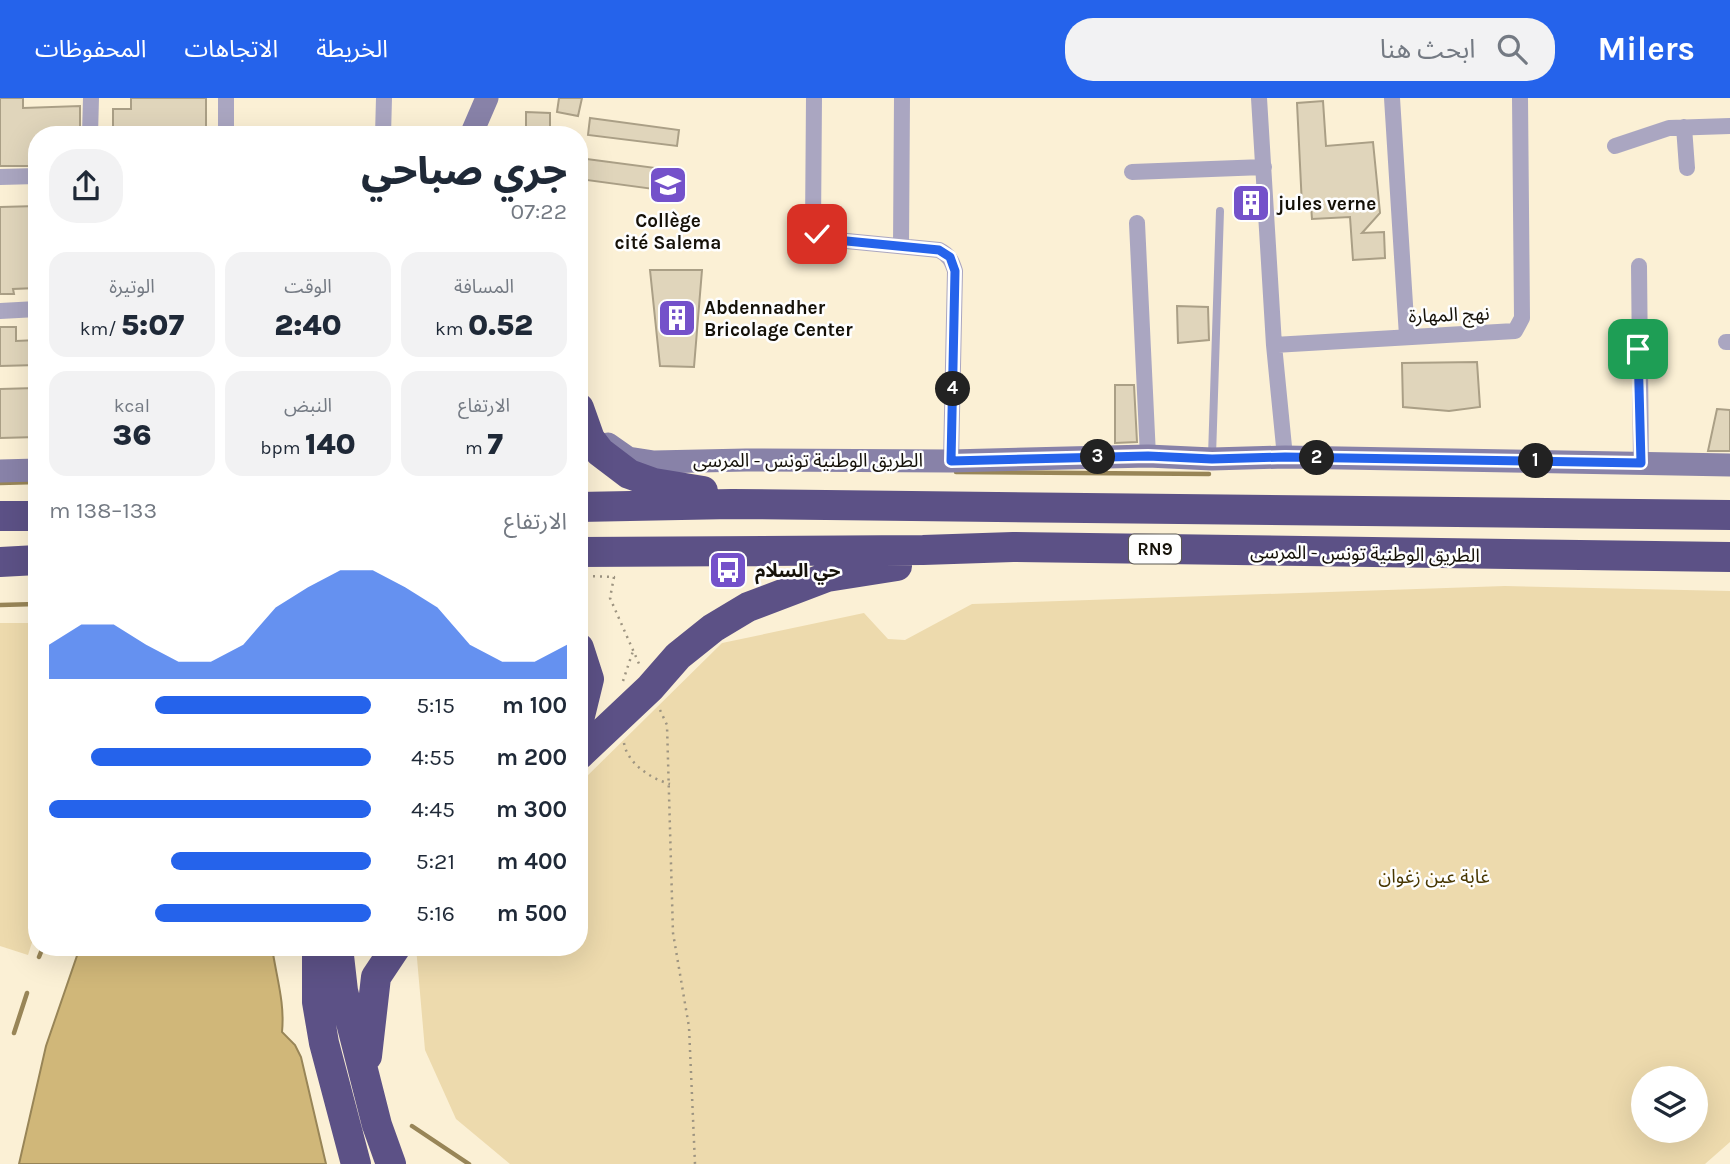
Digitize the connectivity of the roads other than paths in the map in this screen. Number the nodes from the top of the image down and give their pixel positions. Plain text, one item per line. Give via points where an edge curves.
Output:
1 (91, 98) edge
2 (226, 98) edge
3 (384, 98) edge
4 (487, 98) edge
5 (814, 98) edge
6 (902, 98) edge
7 (1259, 98) edge
8 (1391, 98) edge
9 (1520, 98) edge
10 (90, 126) edge
11 (226, 126) edge
12 (383, 126) edge
13 (475, 126) edge
14 (1730, 126) edge
15 (1684, 127) junction
16 (1615, 146) dead end
17 (1264, 167) junction
18 (1687, 169) dead end
19 (1132, 172) dead end
20 (28, 176) edge
21 (0, 177) edge
22 (1220, 211) dead end
23 (1137, 223) dead end
24 (901, 246) junction
25 (1639, 266) dead end
26 (28, 309) edge
27 (0, 311) edge
28 (1407, 336) junction
29 (1274, 345) junction
30 (588, 419) edge
31 (588, 433) edge
32 (1148, 456) junction
33 (1285, 457) junction
34 (1212, 459) junction
35 (951, 461) junction
36 (1641, 463) junction
37 (1730, 465) edge
38 (28, 470) edge
39 (0, 471) edge
40 (732, 504) junction
41 (588, 507) edge
42 (1730, 515) edge
43 (0, 516) edge
44 (28, 516) edge
45 (1013, 547) junction
46 (588, 552) edge
47 (1730, 556) edge
48 (28, 560) edge
49 (0, 562) edge
50 (588, 747) edge
51 (306, 956) edge
52 (317, 956) edge
53 (339, 956) edge
54 (390, 956) edge
55 (317, 1002) junction
56 (365, 1078) junction
57 (356, 1164) edge
58 (391, 1164) edge

1 - 10 street
2 - 11 street
3 - 12 street
4 - 13 street
5 - 24 street via 815,231 826,239
6 - 24 street
7 - 17 street
8 - 28 street
9 - 28 street, نهج المهارة via 1521,324 1508,333
14 - 15 street
15 - 16 street
15 - 18 street
17 - 19 street
17 - 29 street
20 - 21 street
22 - 34 lane
23 - 32 street
24 - 35 street via 939,250 950,257 955,271
25 - 36 street
26 - 27 street
28 - 29 street, نهج المهارة
29 - 33 street
30 - 35 street, الطريق الوطنية تونس - المرسى via 611,447 639,460
31 - 40 highway via 600,452 629,474 654,483 694,488
32 - 34 street, الطريق الوطنية تونس - المرسى
32 - 35 street, الطريق الوطنية تونس - المرسى
33 - 34 street, الطريق الوطنية تونس - المرسى
33 - 36 street, الطريق الوطنية تونس - المرسى
36 - 37 street, الطريق الوطنية تونس - المرسى
38 - 39 street
40 - 41 highway, RN9
40 - 42 highway, RN9
43 - 44 highway
45 - 46 highway, الطريق الوطنية تونس - المرسى / RN9
45 - 47 highway, الطريق الوطنية تونس - المرسى / RN9
45 - 50 highway via 827,577 748,607 678,656
48 - 49 highway
51 - 55 highway
52 - 55 highway
53 - 56 highway
54 - 56 highway via 376,977
55 - 57 highway
56 - 58 highway

